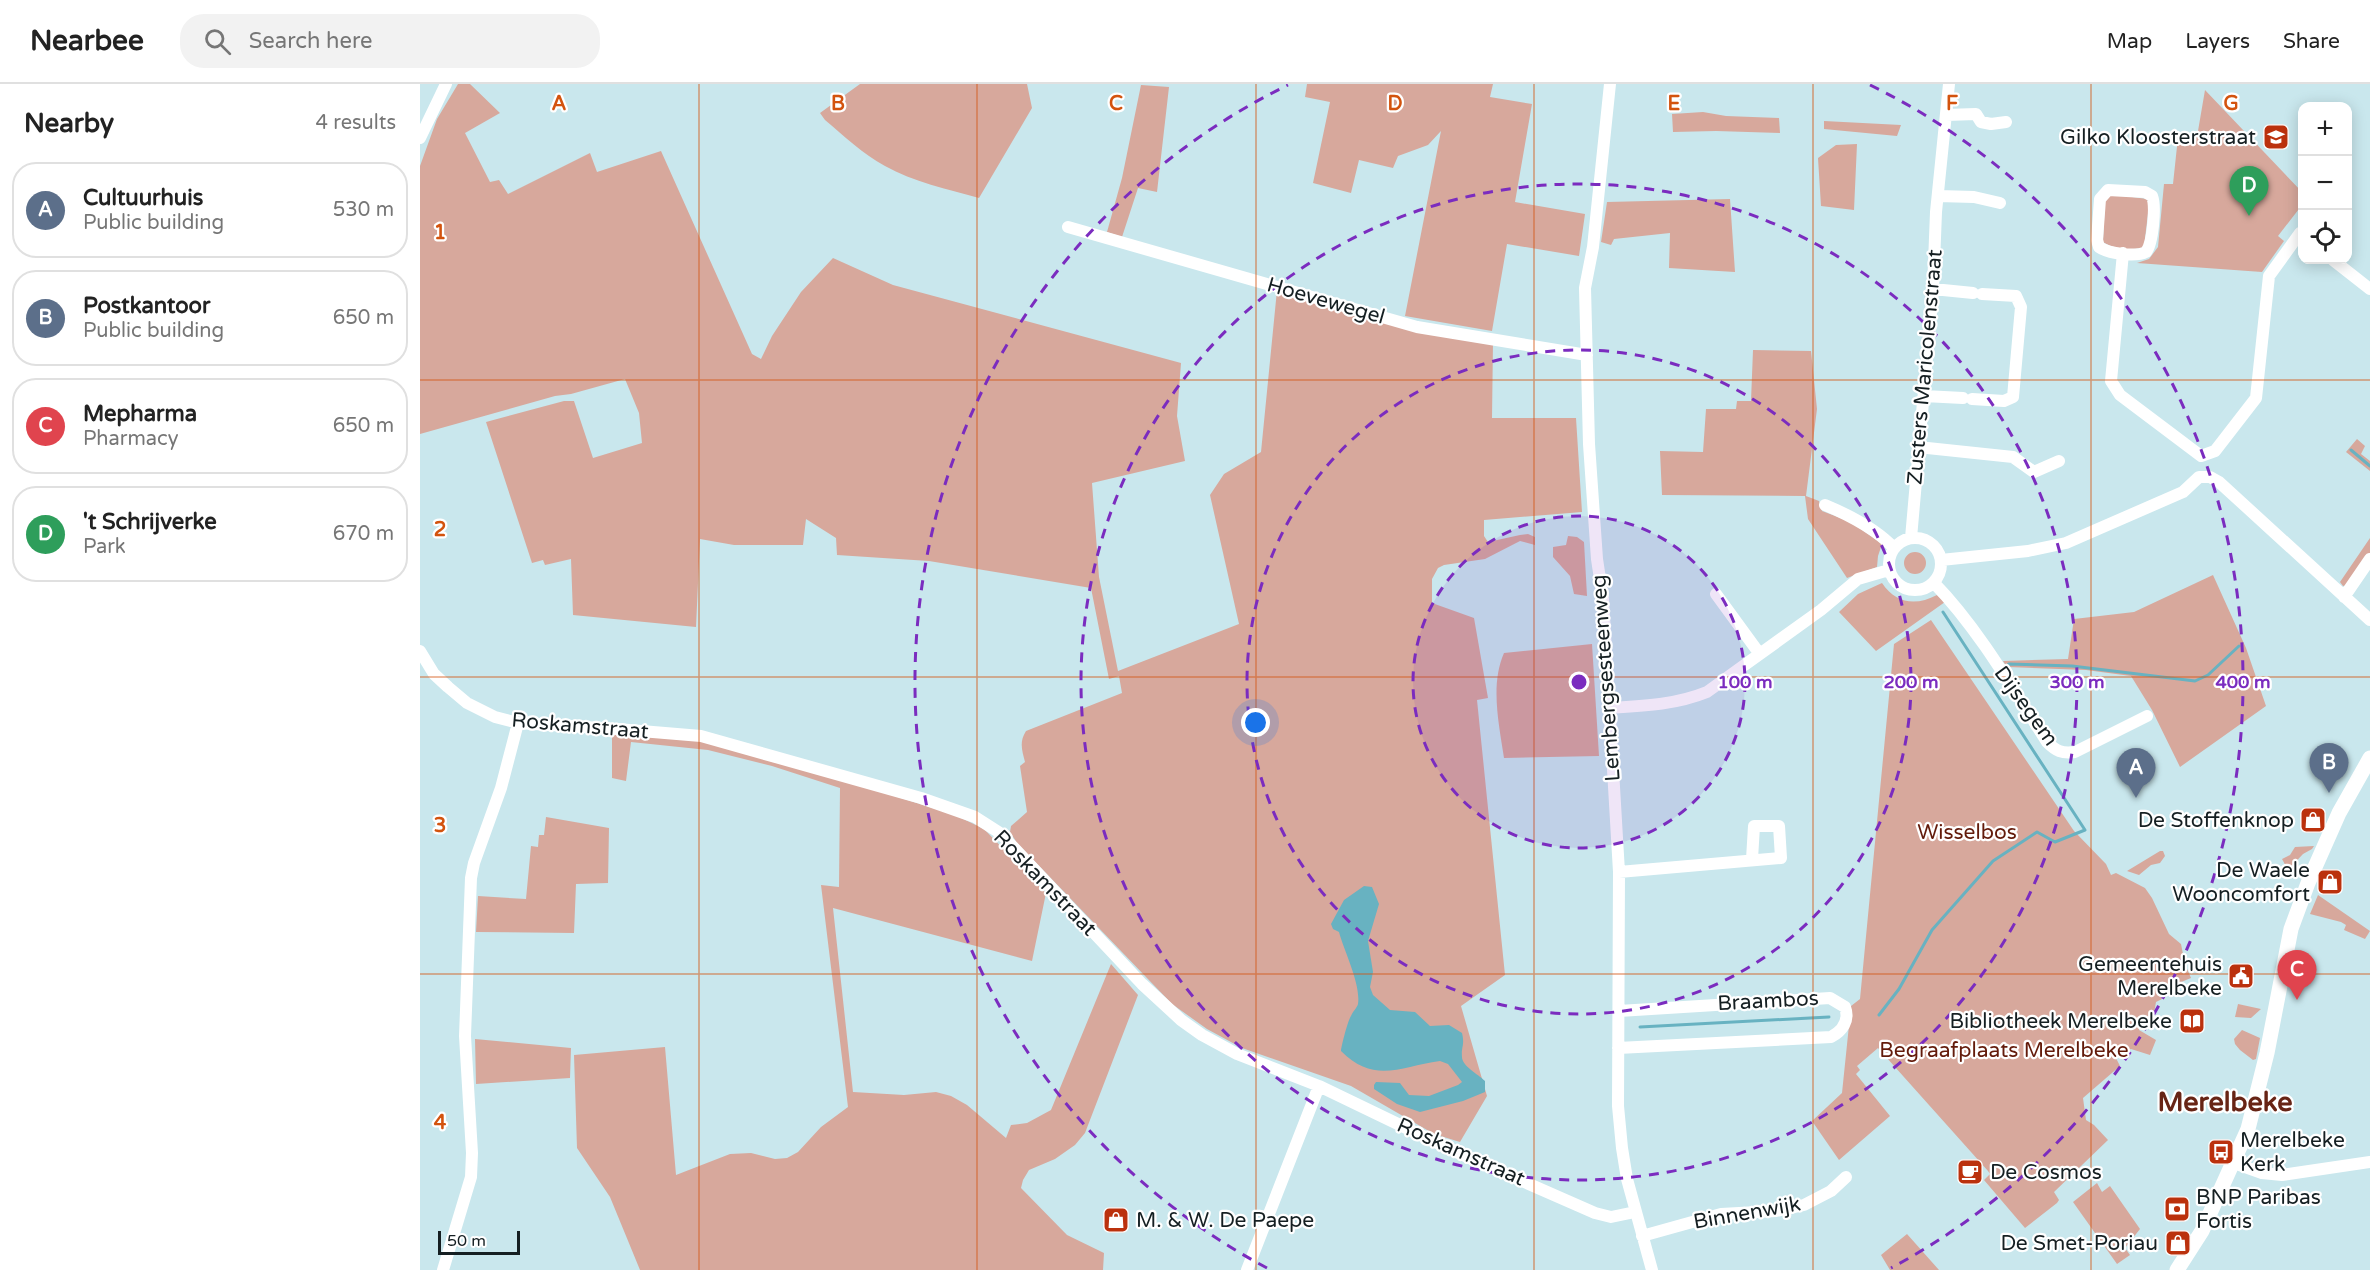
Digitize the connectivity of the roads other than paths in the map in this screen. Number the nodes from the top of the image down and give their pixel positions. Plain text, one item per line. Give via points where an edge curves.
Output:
1 (446, 84) edge
2 (1610, 84) edge
3 (1949, 84) edge
4 (1946, 115) junction
5 (2006, 122) dead end
6 (420, 138) edge
7 (1938, 196) junction
8 (2000, 203) dead end
9 (1068, 227) dead end
10 (2298, 235) edge
11 (2122, 253) junction
12 (2338, 264) edge
13 (1933, 289) junction
14 (2370, 289) edge
15 (1587, 355) junction
16 (1924, 396) junction
17 (1918, 447) junction
18 (2201, 456) junction
19 (2059, 461) dead end
20 (2199, 477) junction
21 (1825, 504) dead end
22 (1911, 538) junction
23 (1894, 548) junction
24 (2370, 559) edge
25 (1941, 560) junction
26 (1889, 570) junction
27 (1934, 582) junction
28 (1716, 594) dead end
29 (2344, 597) junction
30 (2370, 620) edge
31 (420, 651) edge
32 (1759, 653) junction
33 (1608, 708) junction
34 (2147, 716) dead end
35 (519, 723) junction
36 (2370, 758) edge
37 (1752, 859) dead end
38 (1619, 872) junction
39 (1618, 1011) junction
40 (1618, 1048) junction
41 (1319, 1086) junction
42 (2370, 1162) edge
43 (2234, 1163) junction
44 (1846, 1177) dead end
45 (1635, 1212) junction
46 (1642, 1236) junction
47 (444, 1270) edge
48 (1247, 1270) edge
49 (1652, 1270) edge
50 (2177, 1270) edge

1 - 6 street
2 - 15 street, Lembergsesteenweg via 1585,288
3 - 4 street, Zusters Maricolenstraat
4 - 5 street via 1976,114 1981,122
4 - 7 street, Zusters Maricolenstraat
7 - 8 street via 1974,197
7 - 13 street, Zusters Maricolenstraat
9 - 15 street, Hoevewegel via 1417,327
10 - 18 street via 2269,276 2256,398 2215,451
11 - 11 street via 2102,250 2097,243 2100,199 2108,190 2145,192 2154,200 2149,249 2143,254
11 - 18 street via 2111,381 2120,395
12 - 14 street
13 - 16 street, Zusters Maricolenstraat
13 - 16 street via 2016,296 2021,307 2013,397 2004,401
15 - 33 street, Lembergsesteenweg
16 - 17 street, Zusters Maricolenstraat
17 - 19 street via 2013,457 2034,472
17 - 22 street, Zusters Maricolenstraat
18 - 20 street
20 - 25 street via 2183,492 2066,543
20 - 29 street via 2219,482
21 - 23 street via 1849,515
22 - 23 street
22 - 25 street via 1932,543
23 - 26 street
24 - 29 street
25 - 27 street
26 - 27 street via 1906,589 1924,589
26 - 32 street via 1858,579
27 - 34 street, Dijsegem via 1950,598 2055,749 2063,754 2075,752
28 - 32 street
29 - 30 street
31 - 35 street, Roskamstraat via 434,674 467,703 495,717
32 - 33 street via 1707,692 1688,700
33 - 38 street, Lembergsesteenweg
35 - 41 street, Roskamstraat via 701,736 975,817 1000,833 1180,1020 1237,1054
35 - 47 street via 471,878 465,1036 471,1177
36 - 43 main road via 2339,813 2291,929 2253,1112
37 - 38 street
38 - 39 street, Lembergsesteenweg
39 - 40 street, Lembergsesteenweg
39 - 40 street, Braambos via 1830,998 1845,1008 1847,1017 1844,1026 1831,1037
40 - 45 street, Lembergsesteenweg via 1622,1148
41 - 45 street, Roskamstraat via 1595,1213 1611,1217
41 - 48 street
42 - 43 street via 2282,1175
43 - 50 main road via 2202,1231
44 - 46 street, Binnenwijk via 1831,1191 1804,1205 1721,1214
45 - 46 street, Lembergsesteenweg
46 - 49 street, Lembergsesteenweg

